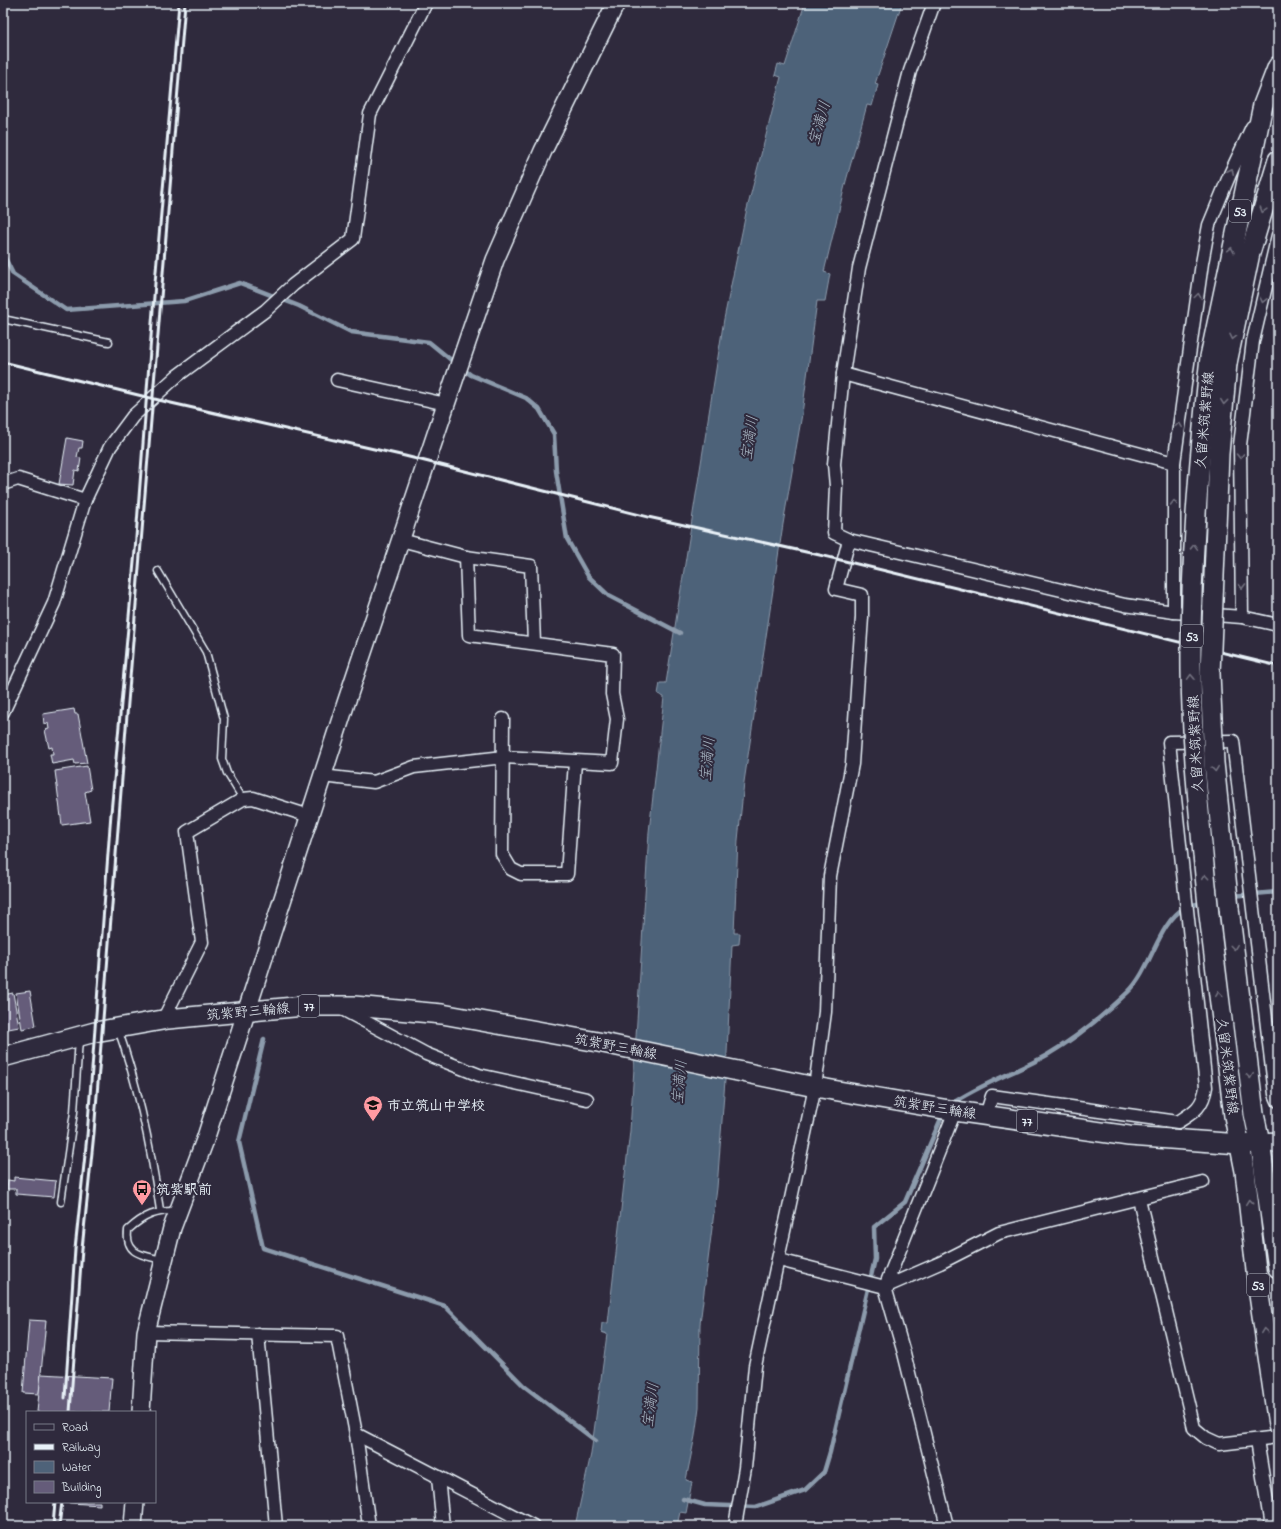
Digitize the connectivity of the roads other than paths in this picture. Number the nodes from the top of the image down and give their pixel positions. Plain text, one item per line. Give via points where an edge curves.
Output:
1 (426, 3) edge
2 (616, 3) edge
3 (934, 3) edge
4 (1278, 66) edge
5 (1263, 105) junction
6 (1278, 160) edge
7 (1278, 235) edge
8 (3, 319) edge
9 (109, 342) dead end
10 (1219, 360) junction
11 (843, 374) junction
12 (337, 380) dead end
13 (446, 404) junction
14 (1174, 463) junction
15 (3, 484) edge
16 (84, 500) junction
17 (401, 540) junction
18 (848, 540) junction
19 (466, 558) junction
20 (158, 570) dead end
21 (1174, 612) junction
22 (1242, 617) junction
23 (1278, 625) edge
24 (534, 643) junction
25 (3, 712) edge
26 (503, 719) dead end
27 (504, 757) junction
28 (575, 762) junction
29 (322, 776) junction
30 (244, 799) junction
31 (303, 814) dead end
32 (337, 1006) junction
33 (246, 1011) junction
34 (163, 1020) junction
35 (118, 1027) junction
36 (79, 1036) junction
37 (3, 1056) edge
38 (815, 1087) junction
39 (587, 1099) dead end
40 (1278, 1101) edge
41 (955, 1111) junction
42 (986, 1115) junction
43 (1269, 1142) edge
44 (1240, 1144) junction
45 (1203, 1182) dead end
46 (1139, 1199) junction
47 (61, 1202) dead end
48 (160, 1210) junction
49 (178, 1211) junction
50 (164, 1260) junction
51 (779, 1260) junction
52 (1278, 1268) edge
53 (885, 1287) junction
54 (146, 1332) junction
55 (258, 1334) junction
56 (141, 1411) edge
57 (1278, 1425) edge
58 (356, 1434) junction
59 (1278, 1437) edge
60 (1257, 1440) junction
61 (438, 1478) junction
62 (135, 1503) edge
63 (133, 1526) edge
64 (276, 1526) edge
65 (370, 1526) edge
66 (443, 1526) edge
67 (533, 1526) edge
68 (735, 1526) edge
69 (947, 1526) edge
70 (1271, 1526) edge

1 - 16 street via 370,114 353,239 286,291 268,309 177,376 132,416 110,447
2 - 13 street via 543,151 495,260
3 - 11 street via 910,71 859,268
4 - 5 main road, 久留米筑紫野線 / 53
10 -> 5 main road, 久留米筑紫野線 / 53
14 -> 5 street via 1209,225
6 -> 10 main road, 久留米筑紫野線 / 53
7 -> 22 street via 1253,341 1240,444
8 - 9 lane
10 -> 43 main road, 久留米筑紫野線 / 53, bridge via 1219,454 1210,673 1214,763 1254,1114
44 -> 10 main road, 久留米筑紫野線 / 53, bridge via 1234,1116 1209,915 1195,768 1191,671 1200,451
11 - 14 street
11 - 18 street via 834,464 834,533
12 - 13 street
13 - 17 street
21 -> 14 street
15 - 16 street via 18,479
16 - 25 street via 54,603
17 - 19 street
17 - 29 street
18 - 21 street via 1125,605
18 - 38 street via 836,589 862,595 862,617 852,764 830,876 825,1012
19 - 24 street via 531,566
19 - 24 street via 469,635
20 - 30 lane via 206,652 224,719 222,759 227,773
21 - 22 street
22 - 23 street
24 - 28 street via 613,654 612,694 617,719 612,763
26 - 27 street
27 - 28 street
27 - 28 street via 502,854 511,869 521,874 567,874
27 - 29 street via 414,767 374,782
29 - 33 street
30 - 31 street via 252,798
30 - 34 street via 187,832 202,942
32 - 33 main road, 筑紫野三輪線 / 77
32 - 38 main road, 筑紫野三輪線 / 77 via 442,1014 616,1046
32 - 39 street via 426,1054 479,1075
33 - 34 main road, 筑紫野三輪線 / 77
33 - 49 street via 205,1140
34 - 35 main road, 筑紫野三輪線 / 77
35 - 36 main road, 筑紫野三輪線 / 77
35 - 48 lane via 146,1123
36 - 37 main road, 筑紫野三輪線 / 77
36 - 47 lane via 74,1112
38 - 41 main road, 筑紫野三輪線 / 77
38 - 51 street
40 - 42 street via 1275,1094 1233,741 1169,742 1205,1096 1200,1106 1178,1122 992,1096
41 - 42 main road, 筑紫野三輪線 / 77
41 - 53 street
42 - 44 main road, 筑紫野三輪線 / 77 via 1128,1136
43 - 44 main road, 筑紫野三輪線 / 77
43 - 52 main road, 久留米筑紫野線 / 53
57 -> 44 main road, 久留米筑紫野線 / 53
45 - 46 street
46 - 53 street via 999,1233
46 - 60 street via 1194,1428 1219,1444
48 - 49 lane
48 - 50 lane via 134,1224 128,1230 127,1238 131,1249 137,1253
49 - 50 street
50 - 54 street
51 - 53 street
51 - 68 street via 755,1366 745,1468
53 - 69 street
54 - 55 street
54 - 56 street
55 - 58 street via 337,1336
55 - 64 street
58 - 61 street
58 - 65 street
59 - 60 street
60 - 70 street
61 - 66 street
61 - 67 street
62 - 63 street

